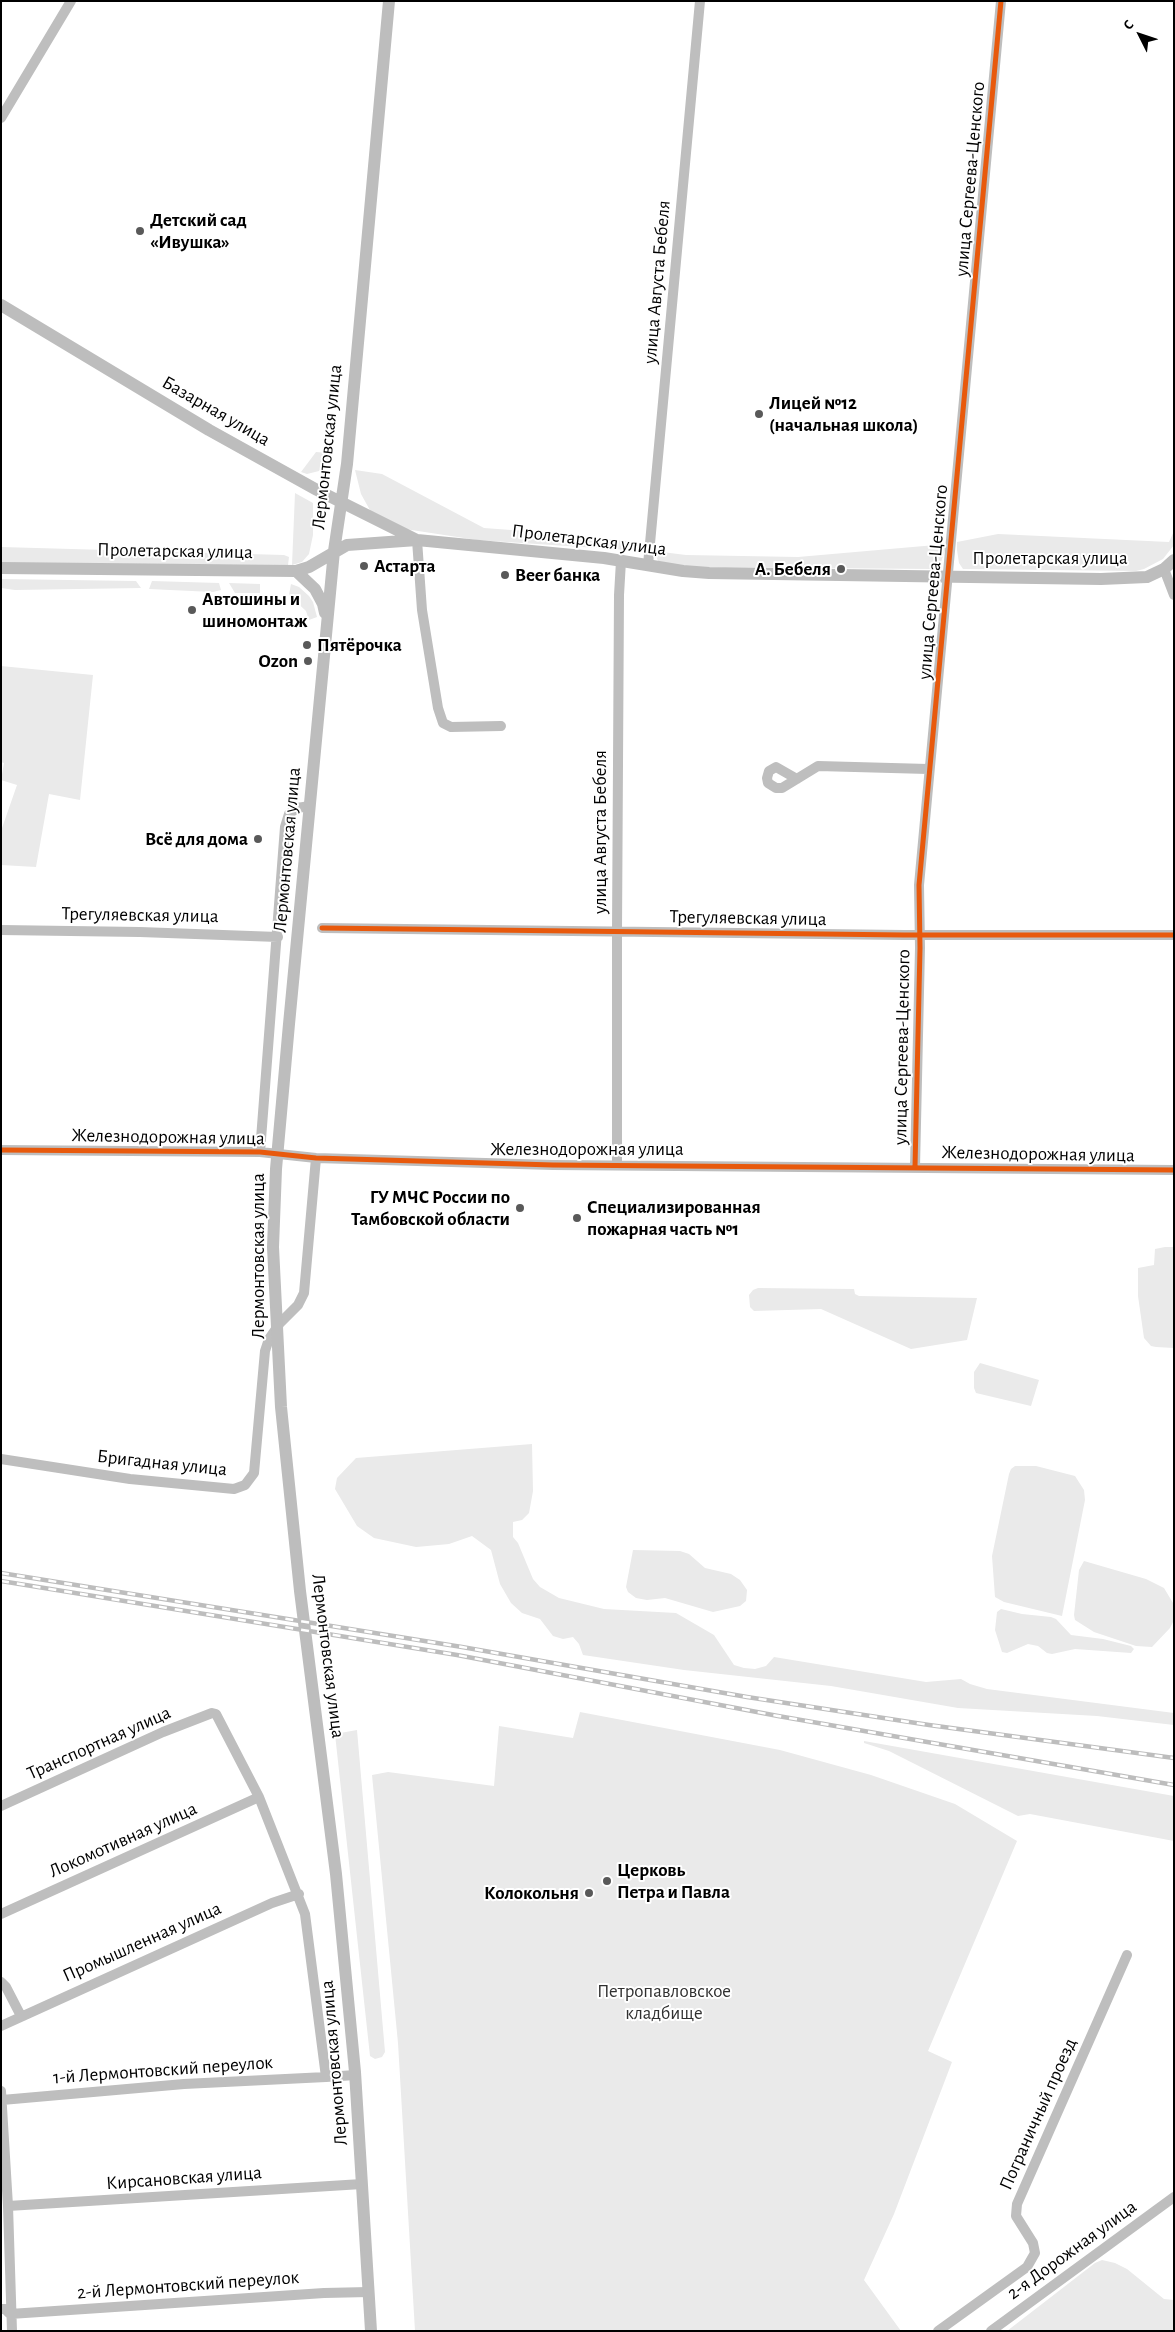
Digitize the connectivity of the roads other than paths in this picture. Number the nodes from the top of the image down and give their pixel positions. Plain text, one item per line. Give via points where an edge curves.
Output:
1 (71, 1) edge
2 (389, 1) edge
3 (700, 1) edge
4 (1001, 1) edge
5 (1, 118) edge
6 (1, 305) edge
7 (341, 502) junction
8 (417, 540) junction
9 (334, 551) junction
10 (1174, 560) edge
11 (621, 561) junction
12 (648, 565) junction
13 (1, 568) edge
14 (1164, 569) junction
15 (296, 571) junction
16 (949, 577) junction
17 (1174, 596) edge
18 (327, 621) junction
19 (502, 726) dead end
20 (928, 769) junction
21 (797, 778) dead end
22 (310, 806) junction
23 (322, 928) dead end
24 (1, 930) edge
25 (616, 931) junction
26 (1174, 934) edge
27 (919, 935) junction
28 (278, 937) junction
29 (1, 1150) edge
30 (260, 1152) junction
31 (316, 1158) junction
32 (617, 1164) junction
33 (915, 1167) junction
34 (1174, 1170) edge
35 (1, 1459) edge
36 (259, 1797) junction
37 (1, 1806) edge
38 (299, 1894) junction
39 (1, 1914) edge
40 (1127, 1955) dead end
41 (1, 1982) edge
42 (21, 2016) junction
43 (1, 2026) edge
44 (355, 2074) junction
45 (326, 2077) junction
46 (2, 2095) edge
47 (362, 2184) junction
48 (1174, 2197) edge
49 (8, 2206) junction
50 (369, 2292) junction
51 (6, 2312) edge
52 (12, 2331) edge
53 (371, 2331) edge
54 (938, 2331) edge
55 (991, 2331) edge

1 - 5 street
2 - 7 main road, Лермонтовская улица
3 - 12 street, улица Августа Бебеля
4 - 16 street, улица Сергеева-Ценского
6 - 7 main road, Базарная улица via 209,430
7 - 8 main road, Базарная улица
7 - 9 main road, Лермонтовская улица
8 - 9 main road, Пролетарская улица via 362,542 347,544
8 - 11 main road, Пролетарская улица
8 - 19 street via 422,610 443,722 451,727
9 - 15 main road, Пролетарская улица via 309,568
9 - 18 main road, Лермонтовская улица
10 - 14 main road, Пролетарская улица
11 - 12 main road, Пролетарская улица
11 - 25 street, улица Августа Бебеля
12 - 16 main road, Пролетарская улица via 695,572
13 - 15 main road, Пролетарская улица
14 - 16 main road, Пролетарская улица via 1148,576 1120,578
14 - 17 street
15 - 18 main road via 319,595
16 - 20 street, улица Сергеева-Ценского
18 - 22 main road, Лермонтовская улица
20 - 21 street via 818,766
20 - 27 street, улица Сергеева-Ценского via 919,885
22 - 28 street via 297,808 290,814 285,827
22 - 44 main road, Лермонтовская улица via 276,1169 275,1318 295,1546 336,1874
23 - 25 street, Трегуляевская улица
24 - 28 street, Трегуляевская улица
25 - 27 street, Трегуляевская улица
25 - 32 street, улица Августа Бебеля
26 - 27 street, Трегуляевская улица
27 - 33 street, улица Сергеева-Ценского
28 - 30 street
29 - 30 street, Железнодорожная улица
30 - 31 street, Железнодорожная улица
31 - 32 street, Железнодорожная улица
31 - 35 street, Бригадная улица via 304,1293 274,1331 265,1351 254,1473 245,1485 234,1488 130,1478
32 - 33 street, Железнодорожная улица
33 - 34 street, Железнодорожная улица
36 - 37 street, Транспортная улица via 220,1718 212,1712
36 - 38 street
36 - 39 street, Локомотивная улица
38 - 42 street, Промышленная улица via 272,1902
38 - 45 street via 305,1914
40 - 54 street, Пограничный проезд via 1017,2204 1016,2216 1033,2243 1035,2253 1027,2268
41 - 42 street
42 - 43 street, Промышленная улица
44 - 45 street, 1-й Лермонтовский переулок
44 - 47 main road, Лермонтовская улица
45 - 46 street, 1-й Лермонтовский переулок
46 - 49 street
47 - 49 street, Кирсановская улица
47 - 50 main road, Лермонтовская улица
48 - 55 street, 2-я Дорожная улица
49 - 51 street
50 - 51 street, 2-й Лермонтовский переулок
50 - 53 main road, Лермонтовская улица
51 - 52 street

